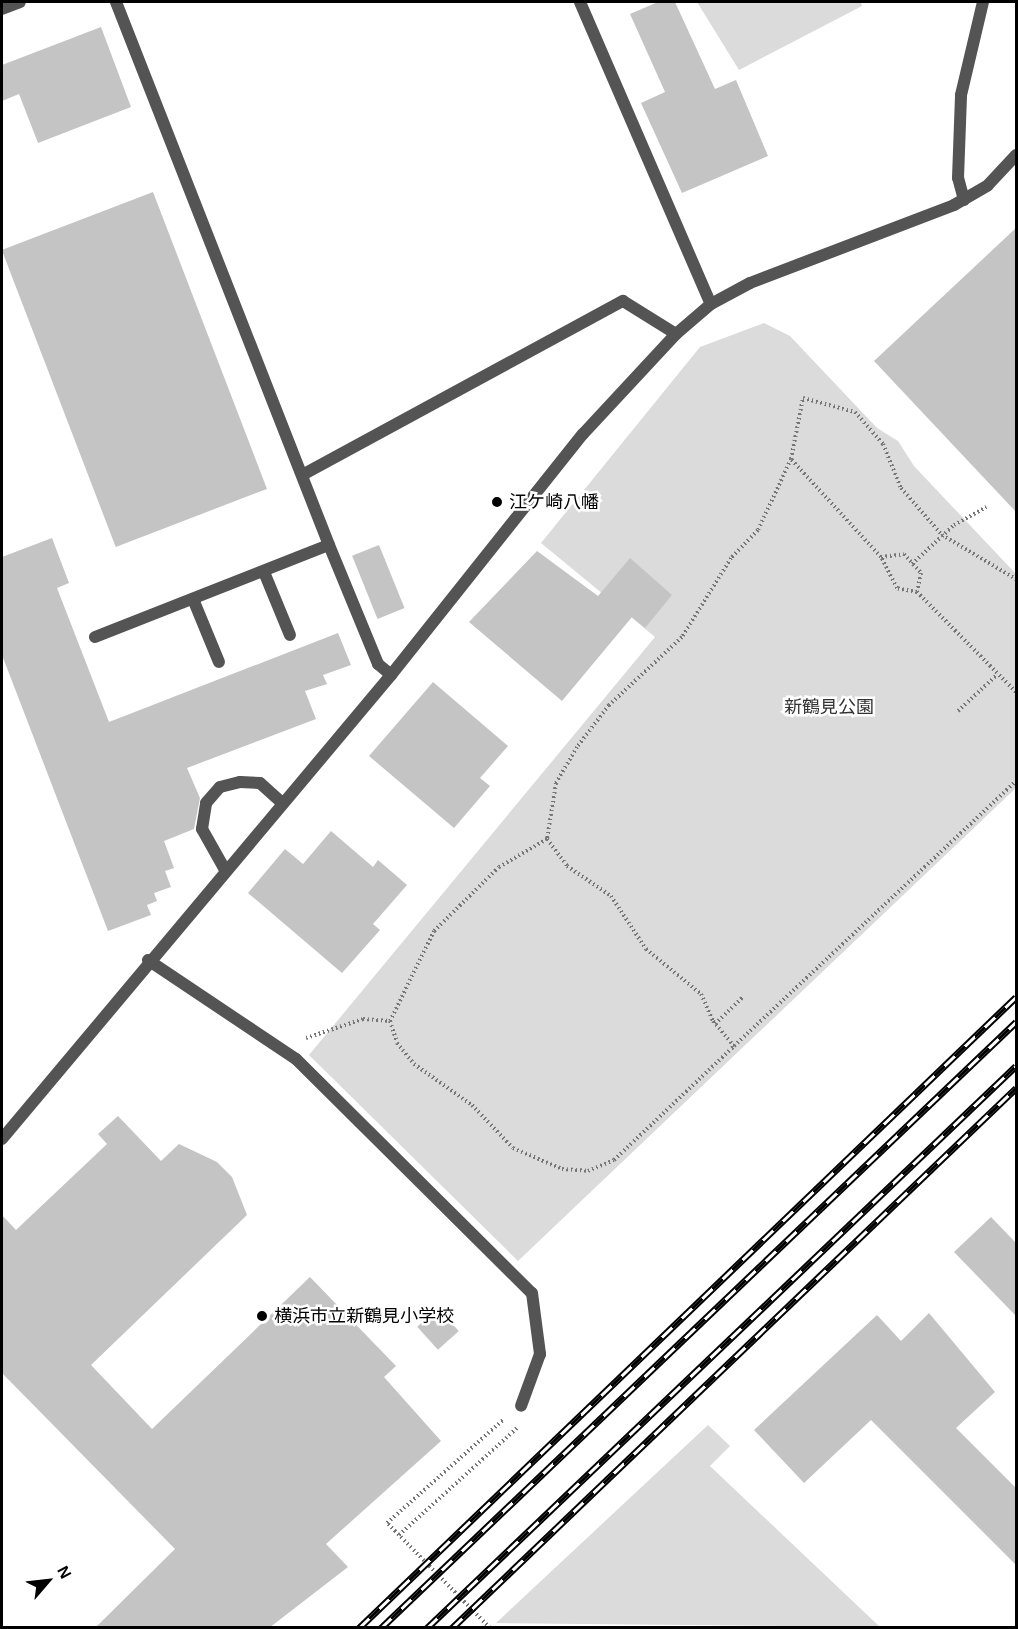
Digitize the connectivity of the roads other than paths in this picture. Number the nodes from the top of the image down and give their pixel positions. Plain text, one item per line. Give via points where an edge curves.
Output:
1 (20, 2) edge
2 (116, 2) edge
3 (580, 2) edge
4 (983, 2) edge
5 (2, 9) edge
6 (1017, 155) edge
7 (964, 200) junction
8 (711, 304) junction
9 (676, 334) junction
10 (304, 474) junction
11 (328, 546) junction
12 (264, 572) junction
13 (192, 599) junction
14 (290, 635) dead end
15 (95, 637) dead end
16 (219, 662) dead end
17 (391, 675) junction
18 (281, 802) junction
19 (224, 868) junction
20 (148, 960) junction
21 (2, 1139) edge
22 (520, 1406) road end

1 - 5 street
2 - 10 street
3 - 8 street
4 - 7 street via 961,95 958,178
6 - 7 street via 988,185
7 - 8 street via 750,283
8 - 9 street
9 - 10 street via 623,301
9 - 17 street via 583,434
10 - 11 street
11 - 12 street
11 - 17 street via 378,664
12 - 13 street
12 - 14 street
13 - 15 street
13 - 16 street
17 - 18 street
18 - 19 street
18 - 19 street via 260,783 240,782 220,787 206,803 202,829
19 - 20 street
20 - 21 street
20 - 22 street via 284,1049 532,1293 540,1354

